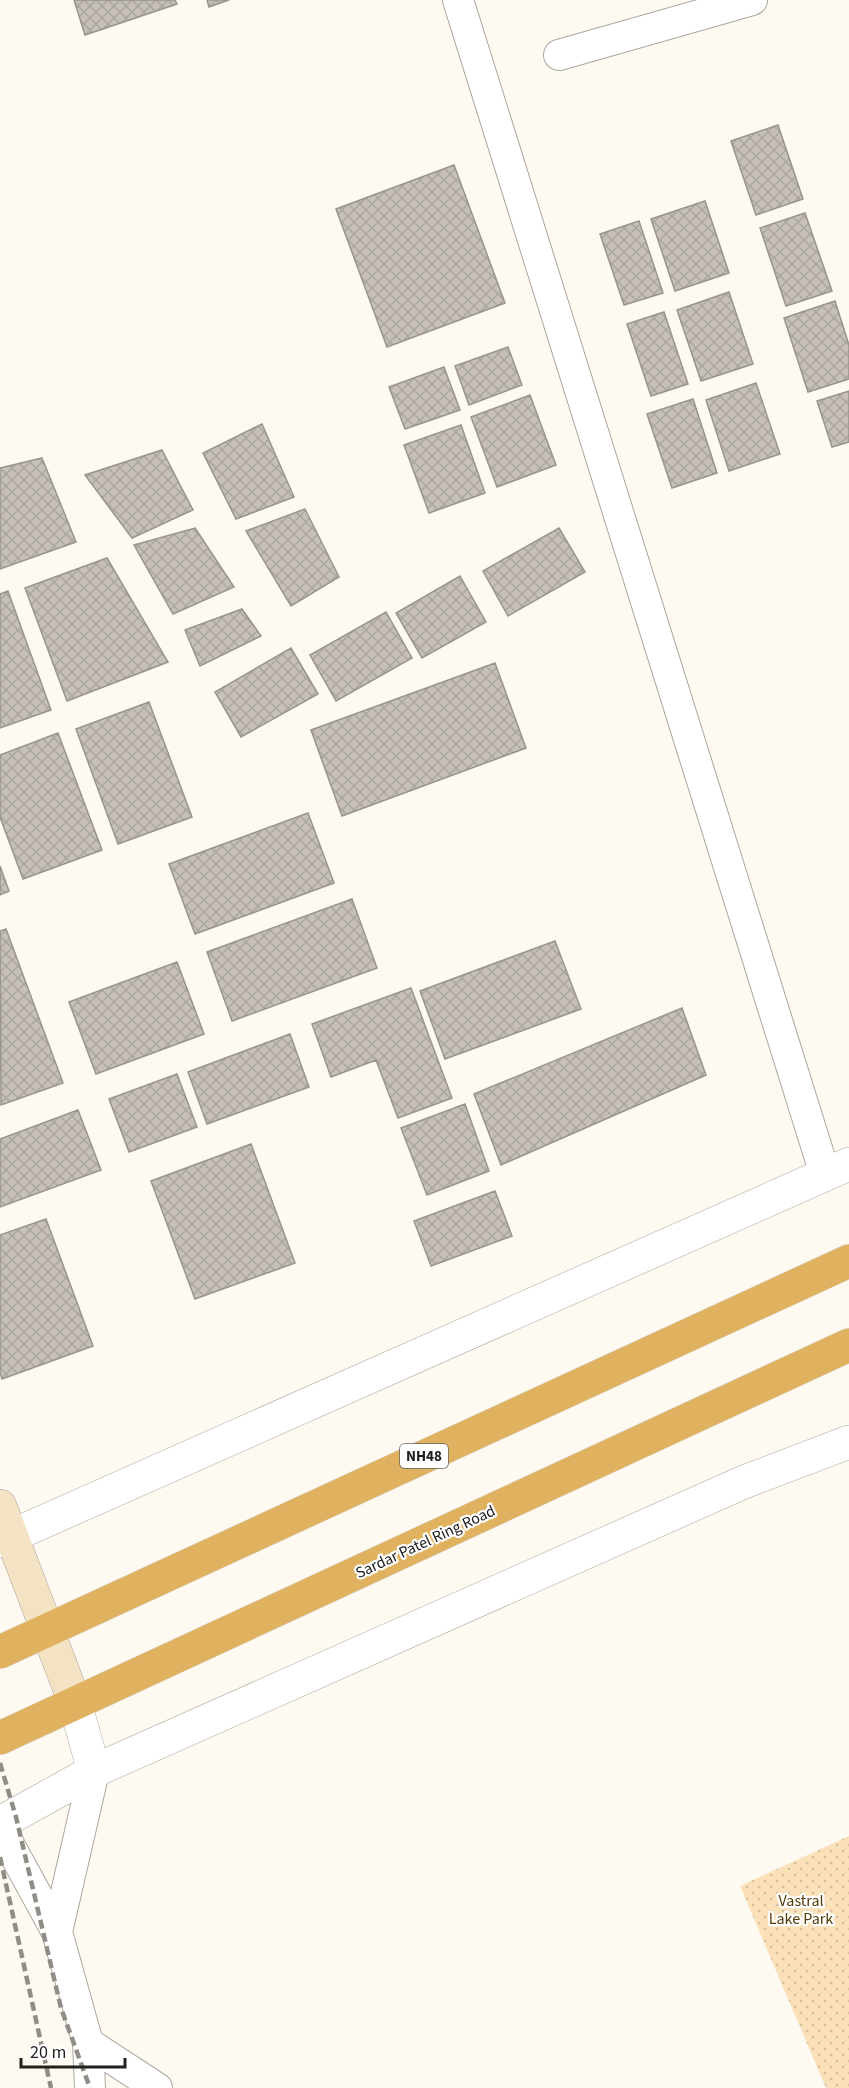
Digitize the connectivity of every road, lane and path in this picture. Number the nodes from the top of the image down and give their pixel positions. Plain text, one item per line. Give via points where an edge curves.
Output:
1 (458, 0) edge
2 (752, 0) edge
3 (559, 55) dead end
4 (837, 1169) edge
5 (849, 1261) edge
6 (849, 1345) edge
7 (849, 1442) edge
8 (0, 1506) edge
9 (6, 1539) edge
10 (46, 1630) junction
11 (0, 1652) edge
12 (75, 1703) junction
13 (0, 1738) edge
14 (94, 1771) junction
15 (0, 1823) edge
16 (0, 1828) edge
17 (57, 1932) junction
18 (88, 2043) junction
19 (90, 2088) edge
20 (157, 2088) edge

1 - 4 street
2 - 3 street
4 - 9 street
5 - 10 highway, NH48
6 - 12 highway, Sardar Patel Ring Road
7 - 14 street via 744,1482
8 - 9 main road
9 - 10 main road
10 - 11 highway, NH48
10 - 12 main road
12 - 13 highway, Sardar Patel Ring Road
12 - 14 street
14 - 15 street
14 - 17 street
16 - 17 street
17 - 18 street
18 - 19 street
18 - 20 street

